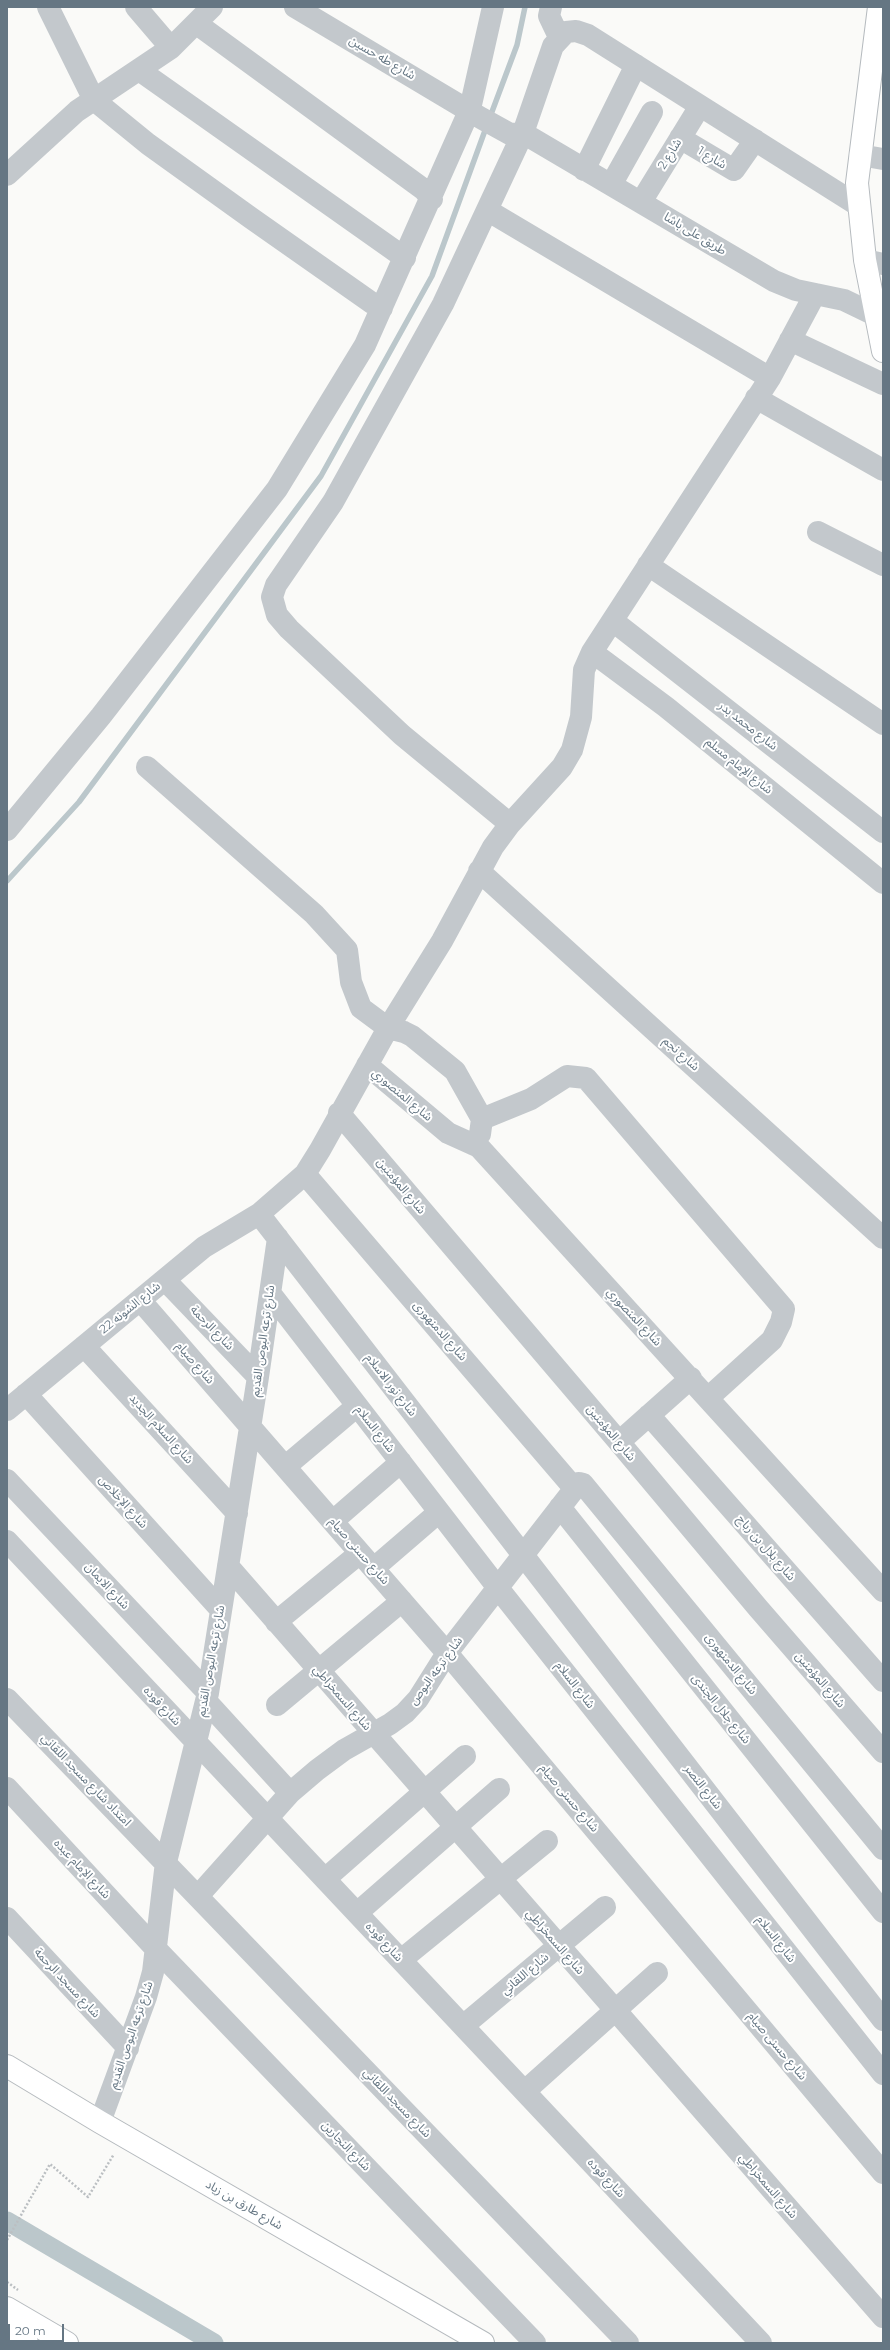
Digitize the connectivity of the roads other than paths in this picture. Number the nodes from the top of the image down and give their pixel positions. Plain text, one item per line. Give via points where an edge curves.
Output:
1 (48, 7) edge
2 (136, 7) edge
3 (212, 7) edge
4 (295, 7) edge
5 (493, 7) edge
6 (551, 7) edge
7 (879, 7) edge
8 (197, 24) junction
9 (559, 37) junction
10 (171, 48) junction
11 (636, 65) junction
12 (139, 70) junction
13 (877, 78) edge
14 (94, 100) junction
15 (700, 106) junction
16 (652, 112) dead end
17 (475, 113) junction
18 (517, 134) junction
19 (680, 138) junction
20 (755, 140) junction
21 (860, 155) junction
22 (883, 159) edge
23 (584, 170) junction
24 (7, 175) edge
25 (611, 185) junction
26 (432, 199) junction
27 (641, 202) junction
28 (859, 206) junction
29 (487, 210) junction
30 (405, 258) junction
31 (874, 262) edge
32 (815, 294) junction
33 (877, 301) edge
34 (382, 308) junction
35 (790, 340) junction
36 (883, 351) edge
37 (770, 378) junction
38 (883, 384) edge
39 (756, 398) junction
40 (883, 470) edge
41 (818, 532) dead end
42 (648, 565) junction
43 (883, 565) edge
44 (613, 621) junction
45 (592, 652) junction
46 (883, 724) edge
47 (147, 767) dead end
48 (510, 824) junction
49 (7, 830) edge
50 (883, 832) edge
51 (479, 870) junction
52 (883, 883) edge
53 (388, 1028) junction
54 (367, 1065) junction
55 (339, 1113) junction
56 (482, 1119) junction
57 (479, 1147) junction
58 (305, 1174) junction
59 (259, 1214) junction
60 (278, 1238) junction
61 (883, 1238) edge
62 (165, 1280) junction
63 (270, 1292) junction
64 (140, 1300) junction
65 (84, 1346) junction
66 (258, 1377) junction
67 (691, 1378) junction
68 (26, 1394) junction
69 (708, 1398) junction
70 (357, 1406) junction
71 (7, 1410) edge
72 (649, 1415) junction
73 (251, 1425) junction
74 (619, 1442) junction
75 (401, 1462) junction
76 (286, 1466) junction
77 (7, 1480) edge
78 (576, 1485) junction
79 (560, 1507) junction
80 (439, 1512) junction
81 (237, 1513) junction
82 (333, 1521) junction
83 (7, 1541) edge
84 (523, 1555) junction
85 (367, 1561) junction
86 (228, 1566) junction
87 (498, 1588) junction
88 (883, 1591) edge
89 (402, 1601) junction
90 (221, 1610) junction
91 (276, 1622) junction
92 (448, 1653) junction
93 (318, 1670) junction
94 (883, 1682) edge
95 (207, 1697) junction
96 (7, 1699) edge
97 (277, 1705) dead end
98 (374, 1734) junction
99 (195, 1741) junction
100 (883, 1752) edge
101 (465, 1756) dead end
102 (7, 1788) edge
103 (499, 1788) dead end
104 (425, 1792) junction
105 (290, 1793) junction
106 (268, 1818) junction
107 (455, 1827) junction
108 (547, 1841) dead end
109 (883, 1849) edge
110 (166, 1862) junction
111 (325, 1879) junction
112 (500, 1879) junction
113 (198, 1896) junction
114 (606, 1907) dead end
115 (883, 1912) edge
116 (357, 1913) junction
117 (7, 1918) edge
118 (559, 1946) junction
119 (156, 1950) junction
120 (401, 1960) junction
121 (657, 1973) dead end
122 (615, 2010) junction
123 (883, 2020) edge
124 (463, 2026) junction
125 (128, 2048) junction
126 (7, 2066) edge
127 (883, 2074) edge
128 (525, 2091) junction
129 (100, 2122) junction
130 (883, 2173) edge
131 (7, 2308) edge
132 (883, 2318) edge
133 (7, 2331) edge
134 (27, 2343) edge
135 (67, 2343) edge
136 (483, 2343) edge
137 (535, 2343) edge
138 (628, 2343) edge
139 (761, 2343) edge

1 - 14 street
2 - 10 street
3 - 8 street
4 - 17 street, شارع طه حسين
5 - 17 street
6 - 9 street via 549,16
7 - 13 main road
8 - 10 street
8 - 26 street via 423,189
9 - 11 street via 566,32 576,31 588,35
9 - 18 street
10 - 12 street
11 - 15 street
11 - 23 street
12 - 14 street
12 - 30 street
13 - 21 main road
14 - 24 street via 64,122
14 - 34 street via 148,144 250,218
15 - 19 street, شارع 2
15 - 20 street
16 - 25 street
17 - 18 street, شارع طه حسين
17 - 26 street
18 - 23 street, طريق على باشا
18 - 29 street
19 - 20 street, شارع 1 via 734,170
19 - 27 street, شارع 2
20 - 28 street
21 - 22 street
21 - 28 main road via 857,183
23 - 25 street, طريق على باشا
25 - 27 street, طريق على باشا
26 - 30 street
27 - 32 street, طريق على باشا via 774,280
28 - 31 main road
29 - 37 street
29 - 48 street via 443,304 337,496 276,585 272,596 277,616 289,629 402,735
30 - 34 street
31 - 33 main road
32 - 33 street, طريق على باشا via 844,300
32 - 35 street, شارع الشونه 22
33 - 36 main road
34 - 49 street via 365,345 277,489 101,716
35 - 37 street, شارع الشونه 22
35 - 38 street
37 - 39 street, شارع الشونه 22
39 - 40 street
39 - 42 street, شارع الشونه 22
41 - 43 street
42 - 44 street, شارع الشونه 22
42 - 46 street
44 - 45 street, شارع الشونه 22
44 - 50 street, شارع محمد بدر
45 - 48 street, شارع الشونه 22 via 584,670 580,717 572,750 562,767
45 - 52 street, شارع الإمام مسلم via 666,707
47 - 53 street via 314,914 347,950 350,982 361,1008
48 - 51 street, شارع الشونه 22
51 - 53 street, شارع الشونه 22 via 442,941
51 - 61 street, شارع نجم
53 - 54 street, شارع الشونه 22
53 - 56 street via 412,1036 455,1071
54 - 55 street, شارع الشونه 22
54 - 57 street, شارع المنصوري via 448,1133
55 - 58 street, شارع الشونه 22
55 - 74 street, شارع المؤمنين
56 - 57 street
56 - 69 street via 531,1099 567,1076 586,1078 784,1309 772,1340
57 - 67 street, شارع المنصوري
58 - 59 street, شارع الشونه 22
58 - 78 street, شارع الدمنهورى
59 - 60 street, شارع نور الاسلام
59 - 62 street, شارع الشونه 22 via 210,1243
60 - 63 street, شارع ترعه البوص القديم
60 - 84 street, شارع نور الاسلام
62 - 64 street, شارع الشونه 22
62 - 66 street, شارع الرحمة
63 - 66 street, شارع ترعه البوص القديم
63 - 70 street, شارع السلام
64 - 65 street, شارع الشونه 22
64 - 73 street, شارع صيام
65 - 68 street, شارع الشونه 22
65 - 81 street, شارع السلام الجديد
66 - 73 street, شارع ترعه البوص القديم
67 - 69 street, شارع المنصوري
67 - 72 street
68 - 71 street, شارع الشونه 22
68 - 90 street, شارع الإخلاص
69 - 88 street, شارع المنصوري
70 - 75 street, شارع السلام
70 - 76 street
72 - 74 street
72 - 94 street, شارع بلال بن رباح
73 - 76 street, شارع حسنى صيام
73 - 81 street, شارع ترعه البوص القديم
74 - 100 street, شارع المؤمنين
75 - 80 street, شارع السلام
75 - 82 street
76 - 82 street, شارع حسنى صيام
77 - 95 street, شارع الايمان
78 - 79 street, شارع ترعه البوص
78 - 109 street, شارع الدمنهورى via 583,1484
79 - 84 street, شارع ترعه البوص
79 - 115 street, شارع جلال الجندى
80 - 85 street
80 - 87 street, شارع السلام
81 - 86 street, شارع ترعه البوص القديم
82 - 85 street, شارع حسنى صيام
83 - 99 street, شارع فوده
84 - 87 street, شارع ترعه البوص
84 - 123 street, شارع النصر
85 - 89 street, شارع حسنى صيام
85 - 91 street
86 - 90 street, شارع ترعه البوص القديم
86 - 91 street, شارع السمخراطي
87 - 92 street, شارع ترعه البوص
87 - 127 street, شارع السلام
89 - 92 street, شارع حسنى صيام
89 - 93 street
90 - 95 street, شارع ترعه البوص القديم
91 - 93 street, شارع السمخراطي
92 - 98 street, شارع ترعه البوص via 418,1699 405,1713
92 - 130 street, شارع حسنى صيام
93 - 97 street
93 - 98 street, شارع السمخراطي
95 - 99 street, شارع ترعه البوص القديم
95 - 105 street
96 - 110 street, امتداد شارع مسجد اللقاني
98 - 104 street, شارع السمخراطي
98 - 105 street, شارع ترعه البوص via 328,1762
99 - 106 street, شارع فوده
99 - 110 street, شارع ترعه البوص القديم
101 - 104 street
102 - 119 street, شارع الإمام عبده
103 - 107 street
104 - 107 street, شارع السمخراطي
104 - 111 street
105 - 106 street, شارع ترعه البوص
106 - 111 street, شارع فوده
106 - 113 street, شارع ترعه البوص
107 - 112 street, شارع السمخراطي
107 - 116 street
108 - 112 street
110 - 113 street, شارع مسجد اللقاني
110 - 119 street, شارع ترعه البوص القديم
111 - 116 street, شارع فوده
112 - 118 street, شارع السمخراطي
112 - 120 street
113 - 138 street, شارع مسجد اللقاني
114 - 118 street, شارع اللقاني
116 - 120 street, شارع فوده
117 - 125 street, شارع مسجد الرحمة
118 - 122 street, شارع السمخراطي
118 - 124 street, شارع اللقاني
119 - 125 street, شارع ترعه البوص القديم via 146,1997
119 - 137 street, شارع النجارين
120 - 124 street, شارع فوده
121 - 122 street
122 - 128 street
122 - 132 street, شارع السمخراطي
124 - 128 street, شارع فوده
125 - 129 street, شارع ترعه البوص القديم
126 - 129 main road, شارع طارق بن زياد
128 - 139 street, شارع فوده
129 - 136 main road, شارع طارق بن زياد
131 - 135 main road
133 - 134 main road

